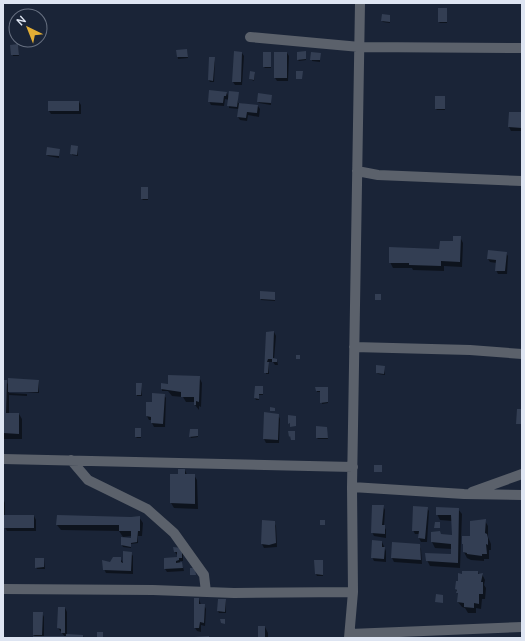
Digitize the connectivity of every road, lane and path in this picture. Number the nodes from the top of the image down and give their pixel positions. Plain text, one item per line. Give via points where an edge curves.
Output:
1 (360, 3) edge
2 (250, 37) dead end
3 (360, 47) junction
4 (522, 48) edge
5 (357, 171) junction
6 (522, 181) edge
7 (354, 347) junction
8 (522, 354) edge
9 (3, 459) edge
10 (71, 460) junction
11 (353, 467) junction
12 (522, 474) edge
13 (352, 487) junction
14 (464, 494) junction
15 (522, 495) edge
16 (3, 589) edge
17 (206, 592) junction
18 (353, 592) junction
19 (522, 626) edge
20 (350, 636) edge

1 - 3 street
2 - 3 street
3 - 4 street
3 - 5 street
5 - 6 street via 378,175
5 - 7 street
7 - 8 street
7 - 11 street
9 - 10 street
10 - 11 street
10 - 17 street via 88,480 147,509 174,533 204,575
11 - 13 street
12 - 14 street
13 - 14 street
13 - 18 street
14 - 15 street
16 - 17 street
17 - 18 street
18 - 20 street
19 - 20 street

